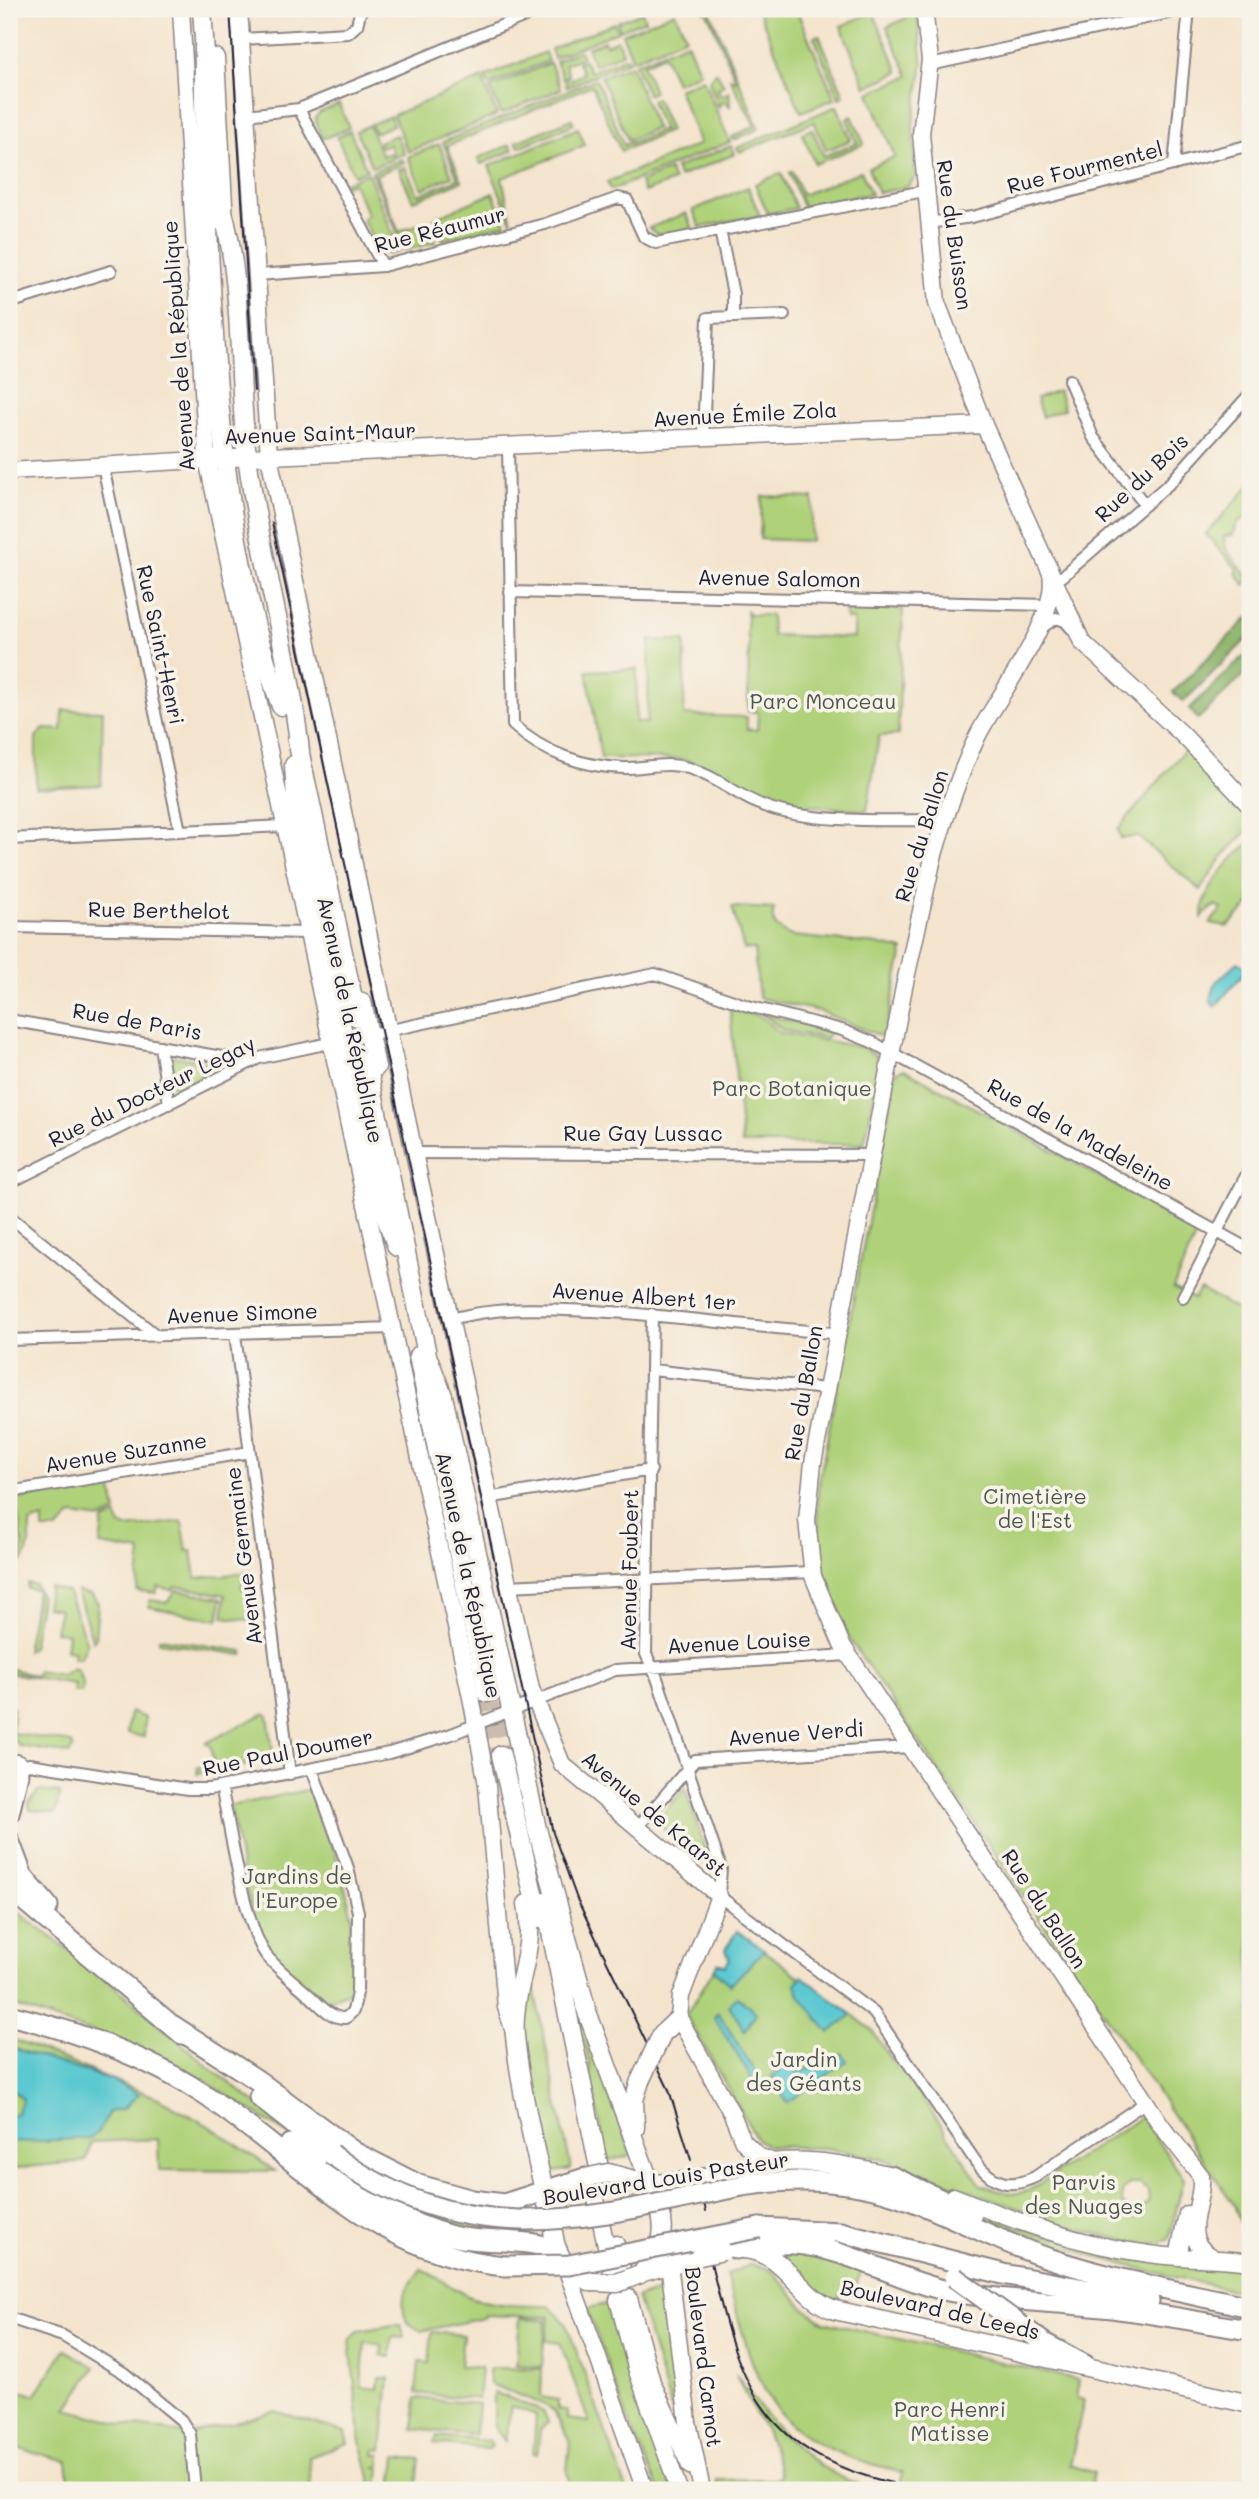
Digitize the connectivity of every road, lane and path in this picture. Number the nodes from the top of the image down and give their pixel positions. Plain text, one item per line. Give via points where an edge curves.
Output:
1 (181, 9) edge
2 (202, 9) edge
3 (212, 9) edge
4 (239, 9) edge
5 (361, 9) edge
6 (542, 9) edge
7 (924, 9) edge
8 (1188, 9) edge
9 (1198, 9) edge
10 (1211, 9) edge
11 (1164, 11) edge
12 (241, 39) junction
13 (204, 42) junction
14 (930, 65) junction
15 (299, 109) junction
16 (246, 115) junction
17 (1250, 145) edge
18 (1174, 165) junction
19 (924, 191) junction
20 (223, 212) junction
21 (928, 223) junction
22 (720, 230) junction
23 (383, 266) junction
24 (111, 271) dead end
25 (257, 275) junction
26 (9, 303) edge
27 (784, 315) dead end
28 (733, 317) junction
29 (1069, 380) dead end
30 (1250, 394) edge
31 (984, 425) junction
32 (703, 438) junction
33 (508, 447) junction
34 (269, 456) junction
35 (247, 458) junction
36 (215, 459) junction
37 (103, 467) junction
38 (9, 471) edge
39 (1145, 505) junction
40 (1053, 579) junction
41 (510, 593) junction
42 (1047, 605) junction
43 (1035, 637) junction
44 (1079, 637) junction
45 (281, 706) junction
46 (297, 758) junction
47 (1250, 806) edge
48 (944, 821) junction
49 (285, 826) junction
50 (180, 831) junction
51 (9, 839) edge
52 (322, 850) junction
53 (9, 927) edge
54 (308, 933) junction
55 (9, 1020) edge
56 (389, 1030) junction
57 (350, 1037) junction
58 (160, 1045) junction
59 (892, 1053) junction
60 (228, 1058) junction
61 (259, 1058) junction
62 (224, 1076) junction
63 (169, 1104) junction
64 (414, 1153) junction
65 (872, 1155) junction
66 (1250, 1168) edge
67 (9, 1183) edge
68 (9, 1216) edge
69 (1216, 1232) junction
70 (397, 1247) junction
71 (1250, 1250) edge
72 (1183, 1297) dead end
73 (419, 1311) junction
74 (652, 1314) junction
75 (450, 1319) junction
76 (393, 1328) junction
77 (835, 1332) junction
78 (235, 1334) junction
79 (157, 1336) junction
80 (9, 1340) edge
81 (429, 1360) junction
82 (652, 1370) junction
83 (825, 1389) junction
84 (250, 1452) junction
85 (651, 1470) junction
86 (9, 1492) edge
87 (488, 1498) junction
88 (812, 1572) junction
89 (648, 1580) junction
90 (507, 1586) junction
91 (848, 1655) junction
92 (652, 1667) junction
93 (536, 1700) junction
94 (512, 1710) junction
95 (476, 1724) junction
96 (910, 1747) junction
97 (14, 1764) edge
98 (562, 1764) joint
99 (687, 1767) junction
100 (312, 1769) junction
101 (290, 1774) junction
102 (221, 1787) junction
103 (9, 1814) edge
104 (637, 1828) junction
105 (518, 1831) junction
106 (9, 1840) edge
107 (540, 1877) junction
108 (9, 1888) edge
109 (719, 1896) junction
110 (90, 1954) junction
111 (9, 2015) edge
112 (589, 2015) junction
113 (679, 2018) junction
114 (172, 2025) junction
115 (515, 2036) junction
116 (168, 2075) junction
117 (1146, 2102) junction
118 (638, 2148) junction
119 (1177, 2148) junction
120 (776, 2163) junction
121 (594, 2176) junction
122 (891, 2176) junction
123 (641, 2182) junction
124 (565, 2189) junction
125 (545, 2192) junction
126 (552, 2226) junction
127 (663, 2228) junction
128 (803, 2228) junction
129 (729, 2250) junction
130 (1178, 2256) junction
131 (1211, 2256) junction
132 (561, 2257) junction
133 (1250, 2262) edge
134 (670, 2263) junction
135 (624, 2272) junction
136 (1182, 2292) junction
137 (1250, 2307) edge
138 (9, 2318) edge
139 (1250, 2324) edge
140 (1250, 2330) edge
141 (1085, 2365) junction
142 (1250, 2404) edge
143 (194, 2490) edge
144 (645, 2490) edge
145 (679, 2490) edge
146 (702, 2490) edge

1 - 36 street, Avenue de la République
2 - 13 main road, Avenue de la République
3 - 20 main road, Avenue de la République
4 - 12 street, Avenue de la République
5 - 12 street via 358,25 348,33
6 - 15 street
7 - 14 street, Rue du Buisson
8 - 11 street
8 - 18 street
9 - 10 street
11 - 14 street
12 - 16 street, Avenue de la République
13 - 20 main road, Avenue de la République via 233,432
13 - 36 main road
14 - 19 street, Rue du Buisson via 921,127
15 - 16 street
15 - 23 street
16 - 25 street, Avenue de la République
17 - 18 street, Rue Fourmentel
18 - 21 street, Rue Fourmentel via 972,217
19 - 21 street, Rue du Buisson
19 - 22 street
20 - 35 main road via 234,260
21 - 31 street, Rue du Buisson via 937,303
22 - 23 street, Rue Réaumur via 651,243 627,200 618,198 545,224
22 - 28 street
23 - 25 street, Rue Réaumur
24 - 26 street
25 - 34 street, Avenue de la République
27 - 28 street
28 - 32 street via 708,318
29 - 39 street via 1093,437
30 - 39 street, Rue du Bois
31 - 32 street, Avenue Émile Zola
31 - 40 street, Rue du Buisson
32 - 33 street, Avenue Émile Zola
33 - 34 street, Avenue Saint-Maur
33 - 41 street
34 - 35 street, Avenue Saint-Maur
34 - 56 street, Avenue de la République
35 - 36 street, Avenue Saint-Maur
35 - 46 main road via 291,674
36 - 37 street, Avenue Saint-Maur
36 - 45 main road via 261,646
36 - 49 street, Avenue de la République
37 - 38 street, Avenue Saint-Maur
37 - 50 street, Rue Saint-Henri
39 - 40 street, Rue du Bois
40 - 42 street, Rue du Ballon
40 - 44 street, Rue du Buisson
41 - 42 street, Avenue Salomon
41 - 48 street via 513,724 531,741 560,756 600,765 687,767 764,806 786,812 858,820
42 - 43 street, Rue du Ballon
43 - 44 street via 1045,623 1056,618
43 - 48 street, Rue du Ballon via 977,738
44 - 47 street, Rue du Buisson
45 - 46 main road, Avenue de la République
45 - 46 main road, Avenue de la République via 241,495
46 - 52 main road, Avenue de la République
46 - 52 main road, Avenue de la République via 353,1018
46 - 57 main road via 297,815
48 - 59 street, Rue du Ballon
49 - 50 street
49 - 54 street, Avenue de la République
50 - 51 street
52 - 57 main road via 338,891
53 - 54 street, Rue Berthelot
54 - 57 street, Avenue de la République
55 - 58 street, Rue de Paris
56 - 57 street, Rue du Docteur Legay
56 - 59 street, Rue de la Madeleine via 660,974 736,1002 849,1032
56 - 64 street, Avenue de la République
57 - 61 street, Rue du Docteur Legay
57 - 70 main road via 380,1202
57 - 73 main road via 419,1277
57 - 76 street, Avenue de la République
58 - 60 street, Rue de Paris
58 - 63 street
59 - 65 street, Rue du Ballon
59 - 69 street, Rue de la Madeleine
60 - 61 street, Rue de Paris
60 - 62 street
61 - 62 street, Rue du Docteur Legay
62 - 63 street, Rue du Docteur Legay
63 - 67 street, Rue du Docteur Legay
64 - 65 street, Rue Gay Lussac
64 - 75 street, Avenue de la République
65 - 77 street, Rue du Ballon
66 - 69 street
68 - 79 street, Avenue Simone
69 - 71 street, Rue de la Madeleine
69 - 72 street
70 - 73 main road, Avenue de la République via 361,1056
70 - 81 main road, Avenue de la République via 493,1692
73 - 81 main road, Avenue de la République
74 - 75 street, Avenue Albert 1er via 502,1308
74 - 77 street, Avenue Albert 1er
74 - 82 street, Avenue Foubert
75 - 87 street, Avenue de la République
76 - 78 street, Avenue Simone
76 - 95 street, Avenue de la République
77 - 83 street, Rue du Ballon
78 - 79 street, Avenue Simone
78 - 84 street, Avenue Germaine
79 - 80 street
81 - 94 main road via 443,1395
82 - 83 street
82 - 85 street, Avenue Foubert
83 - 88 street, Rue du Ballon via 807,1520
84 - 86 street, Avenue Suzanne
84 - 101 street, Avenue Germaine
85 - 87 street
85 - 89 street, Avenue Foubert
87 - 90 street, Avenue de la République
88 - 89 street
88 - 91 street, Rue du Ballon via 831,1625
89 - 90 street
89 - 92 street, Avenue Foubert via 646,1654
90 - 93 street, Avenue de la République
91 - 92 street, Avenue Louise
91 - 96 street, Rue du Ballon
92 - 93 street, Avenue Louise via 615,1670
92 - 99 street, Avenue Foubert
93 - 94 street, Avenue Louise
93 - 98 street, Avenue de la République
94 - 95 street, Rue Paul Doumer
94 - 112 main road via 541,1848
95 - 100 street, Rue Paul Doumer via 389,1752
95 - 115 street, Avenue de la République via 506,2007
96 - 99 street, Avenue Verdi via 695,1760
96 - 117 street, Rue du Ballon
97 - 102 street, Rue Paul Doumer via 188,1789
97 - 103 highway
98 - 104 street, Avenue de Kaarst
99 - 104 street
99 - 109 street, Avenue Foubert via 722,1874
100 - 101 street, Rue Paul Doumer
100 - 102 street via 348,1868 358,1912 357,1993 353,2011 346,2018 324,2008 273,1962 259,1943
101 - 102 street, Rue Paul Doumer
104 - 109 street, Avenue de Kaarst
105 - 107 main road via 506,1754
105 - 115 main road via 531,1927
105 - 121 main road
106 - 110 highway via 27,1883
107 - 112 main road
107 - 121 main road via 570,2014
108 - 110 highway
109 - 113 street via 681,1996
109 - 117 street via 874,2013 976,2162 995,2181 1017,2185 1035,2177
110 - 114 highway
111 - 116 highway via 96,2042
112 - 118 main road
113 - 118 main road, bridge via 662,2034 640,2081 634,2109
113 - 120 street via 743,2141 758,2156
114 - 125 highway via 257,2080 354,2152 409,2181 491,2204
114 - 136 highway, Boulevard Louis Pasteur, bridge via 367,2178 419,2202 463,2214 516,2222 582,2219 742,2186 790,2181 870,2188 1061,2263
115 - 125 main road
116 - 128 highway, bridge via 214,2101 353,2210 392,2234 446,2255 505,2266 569,2265 759,2228
116 - 132 highway via 218,2095 356,2192 411,2224 465,2239 541,2245
117 - 119 street, Rue du Ballon
118 - 123 main road
119 - 130 street, Rue du Ballon via 1194,2181
119 - 131 street, Rue du Ballon via 1201,2176 1193,2239
120 - 122 main road, Boulevard Louis Pasteur via 830,2164
120 - 123 main road, Boulevard Louis Pasteur
121 - 123 main road, Boulevard Louis Pasteur, bridge via 608,2173
121 - 124 highway
121 - 135 street via 608,2233
122 - 130 street, Boulevard Louis Pasteur via 1069,2238
122 - 136 highway via 1026,2239
123 - 127 main road via 658,2205
124 - 125 highway
124 - 126 main road
125 - 126 main road
126 - 132 main road
127 - 134 street, Boulevard Carnot
127 - 135 main road via 656,2255
128 - 139 highway via 850,2234 1003,2274
128 - 141 highway, bridge via 879,2248 954,2277 1044,2343
129 - 134 main road, Boulevard de Leeds, bridge
129 - 140 highway via 802,2245 948,2291 1121,2309
129 - 141 main road, Boulevard de Leeds via 757,2251 777,2261 813,2300 835,2310
130 - 131 street, Boulevard Louis Pasteur
131 - 133 street, Boulevard Louis Pasteur
132 - 135 main road, Boulevard de Leeds, bridge via 586,2279 617,2283
132 - 144 street
134 - 135 main road, Boulevard de Leeds
134 - 146 street, Boulevard Carnot via 688,2422
136 - 137 highway, Boulevard Louis Pasteur
138 - 143 street via 63,2336 124,2373 181,2420 190,2434
141 - 142 main road, Boulevard de Leeds
145 - 146 street, Boulevard Carnot via 637,2371 623,2299 652,2382

